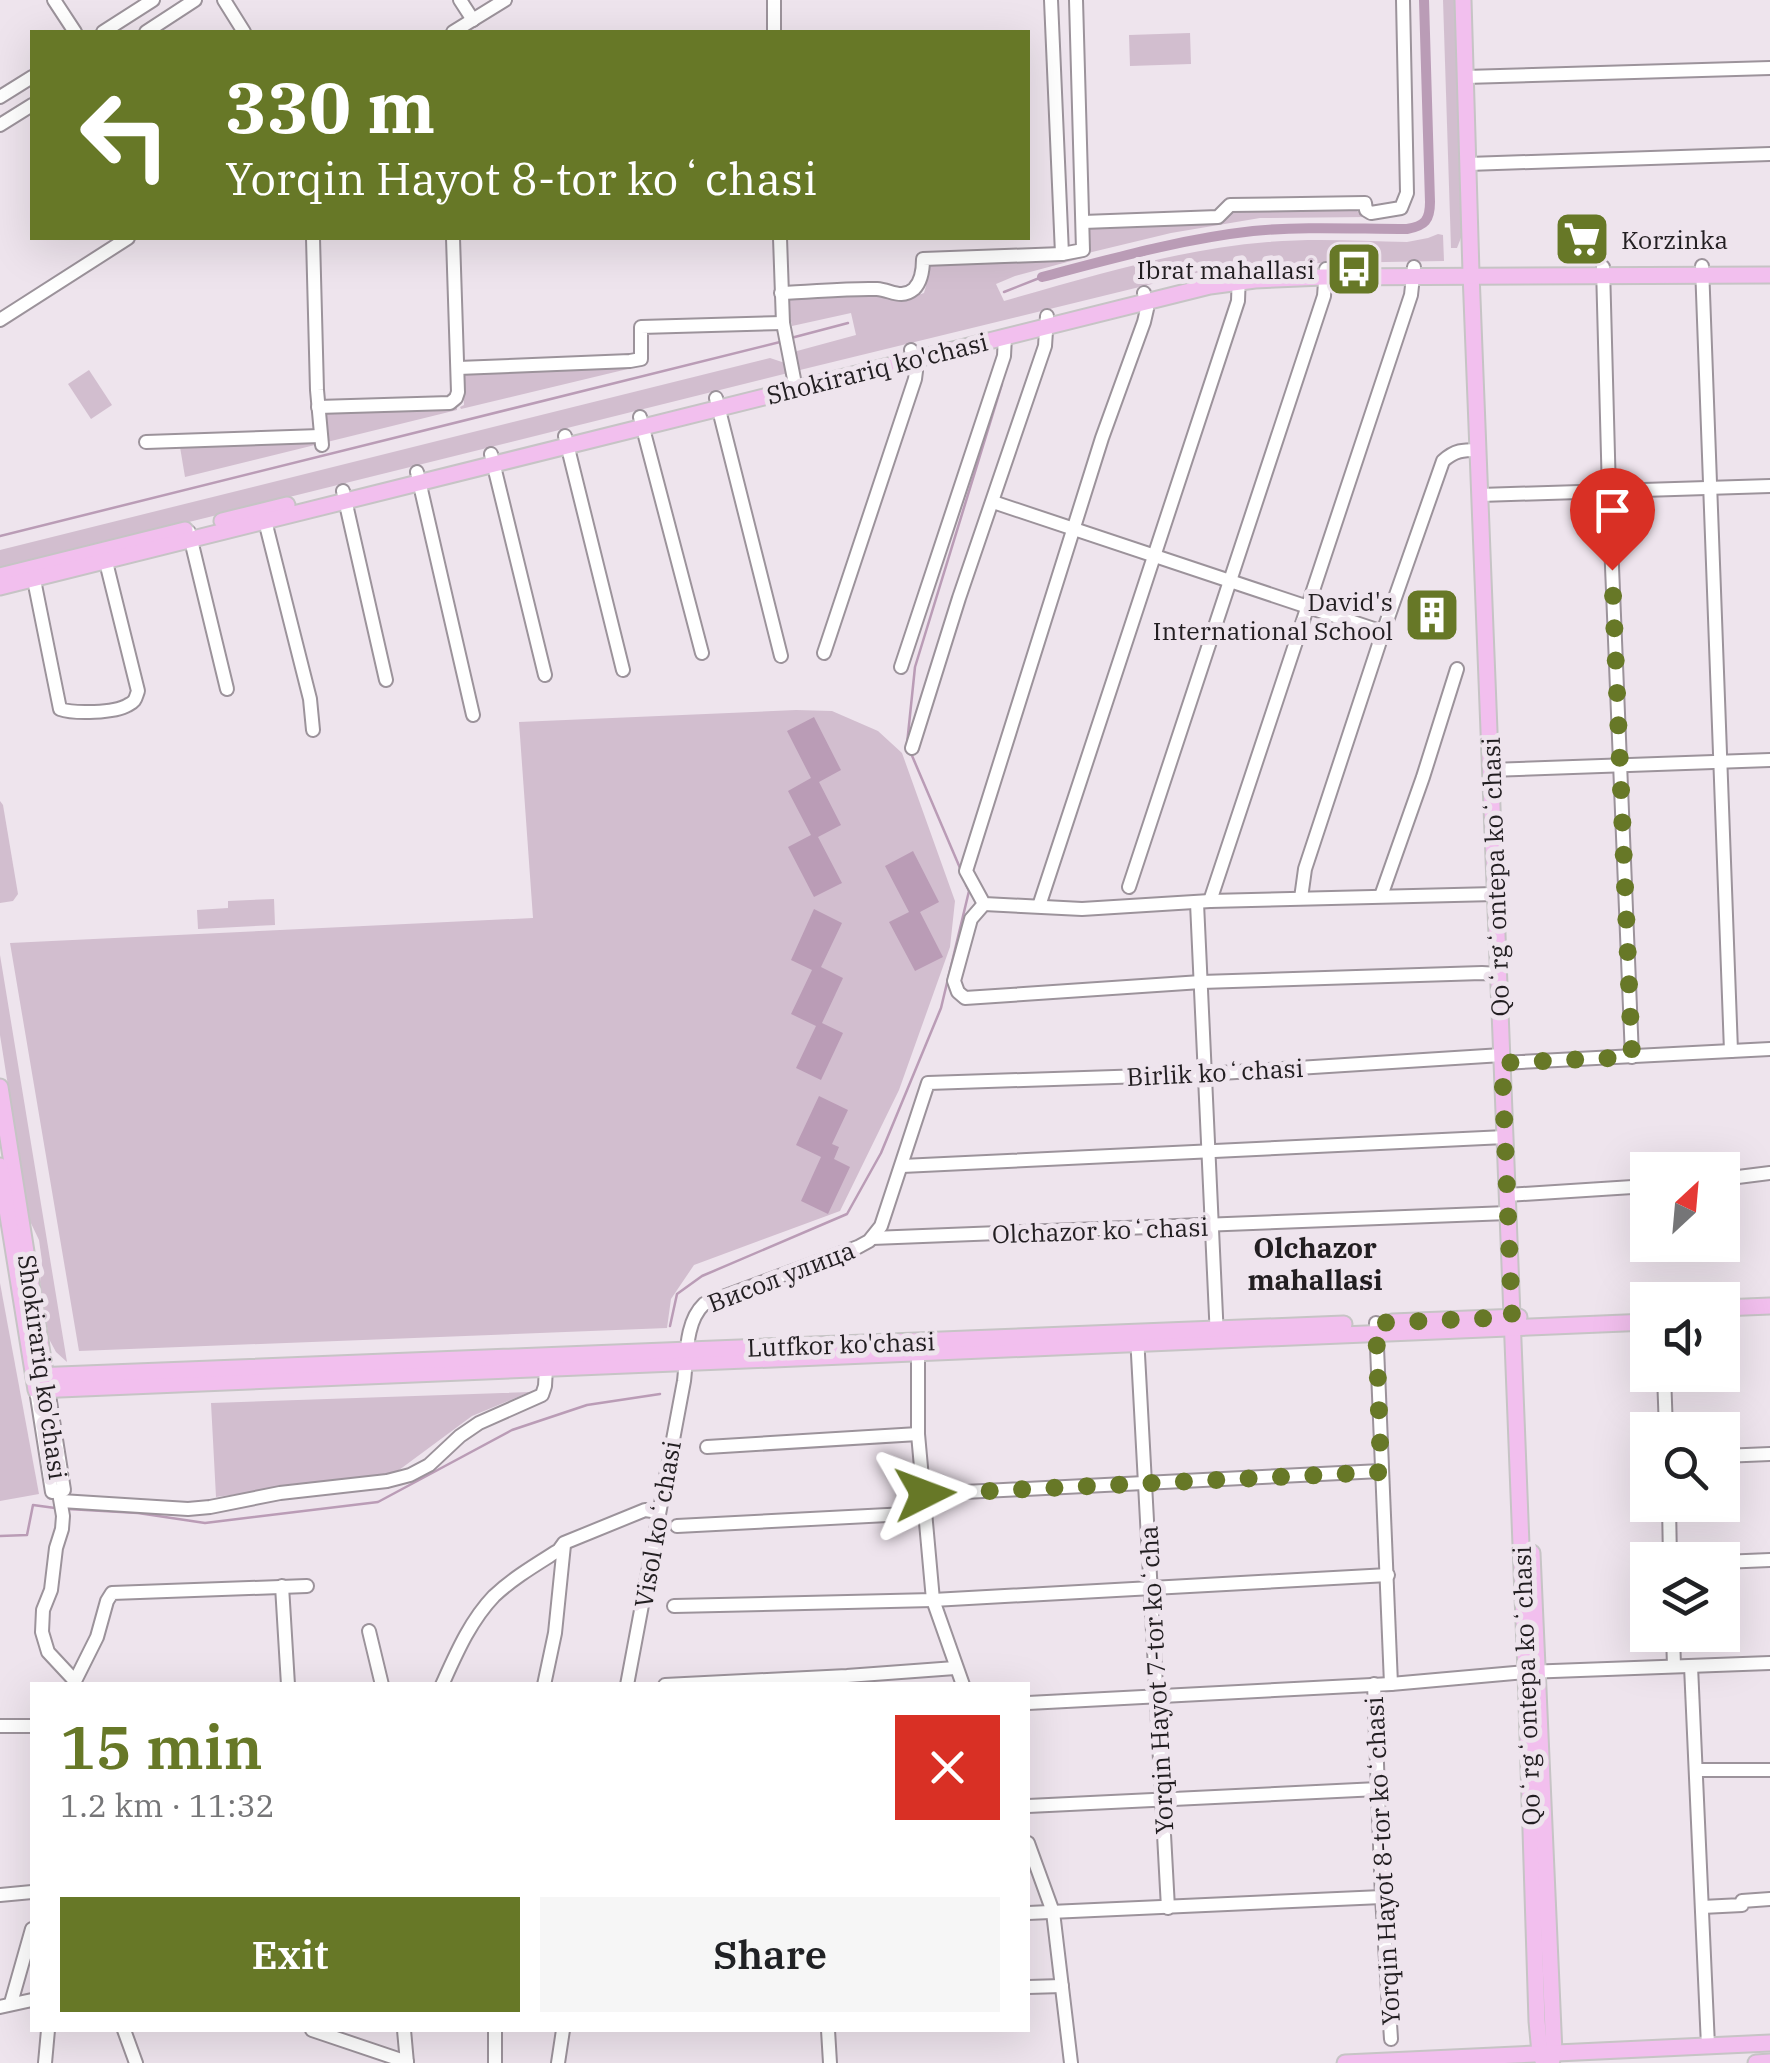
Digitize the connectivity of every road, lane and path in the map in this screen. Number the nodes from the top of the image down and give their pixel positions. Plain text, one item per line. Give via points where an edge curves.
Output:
1 (54, 0) edge
2 (153, 0) edge
3 (195, 0) edge
4 (224, 0) edge
5 (460, 0) edge
6 (505, 0) edge
7 (774, 0) edge
8 (1051, 0) edge
9 (1076, 0) edge
10 (1402, 0) edge
11 (1463, 0) edge
12 (1472, 0) edge
13 (473, 20) junction
14 (74, 30) edge
15 (106, 30) edge
16 (149, 30) edge
17 (243, 30) edge
18 (457, 30) edge
19 (774, 30) edge
20 (1770, 68) edge
21 (1469, 77) junction
22 (30, 78) edge
23 (0, 97) edge
24 (30, 106) edge
25 (0, 125) edge
26 (1770, 154) edge
27 (1472, 163) junction
28 (1084, 222) junction
29 (125, 240) edge
30 (314, 240) edge
31 (453, 240) edge
32 (780, 240) edge
33 (1062, 254) junction
34 (1770, 266) edge
35 (1414, 271) junction
36 (1603, 271) junction
37 (1703, 271) junction
38 (1476, 272) junction
39 (1326, 273) junction
40 (1770, 274) edge
41 (1239, 278) junction
42 (782, 293) junction
43 (1144, 297) junction
44 (0, 320) edge
45 (1047, 321) junction
46 (785, 334) junction
47 (1005, 336) junction
48 (912, 355) junction
49 (458, 368) junction
50 (794, 379) junction
51 (717, 403) junction
52 (318, 407) junction
53 (641, 422) junction
54 (566, 440) junction
55 (146, 442) dead end
56 (1478, 450) junction
57 (492, 459) junction
58 (419, 477) junction
59 (1770, 486) edge
60 (1710, 489) junction
61 (1609, 493) junction
62 (1484, 495) junction
63 (344, 496) junction
64 (992, 502) junction
65 (263, 516) junction
66 (1074, 529) junction
67 (190, 534) junction
68 (105, 555) junction
69 (1153, 556) junction
70 (33, 573) junction
71 (0, 576) edge
72 (1232, 582) junction
73 (0, 587) edge
74 (1306, 607) junction
75 (1383, 632) junction
76 (702, 653) dead end
77 (824, 653) dead end
78 (781, 656) dead end
79 (901, 666) dead end
80 (1457, 669) dead end
81 (623, 670) dead end
82 (546, 676) dead end
83 (386, 680) dead end
84 (228, 688) dead end
85 (473, 715) dead end
86 (313, 730) dead end
87 (912, 748) dead end
88 (1770, 760) edge
89 (1720, 762) junction
90 (1620, 765) junction
91 (1495, 769) junction
92 (1129, 887) dead end
93 (1496, 894) junction
94 (1380, 896) junction
95 (1301, 898) junction
96 (1204, 902) junction
97 (984, 904) junction
98 (1039, 906) junction
99 (1498, 974) junction
100 (1201, 982) junction
101 (1770, 1049) edge
102 (1731, 1052) junction
103 (1632, 1057) junction
104 (1505, 1060) junction
105 (1205, 1074) junction
106 (928, 1083) joint
107 (0, 1087) edge
108 (1505, 1137) junction
109 (1209, 1150) junction
110 (0, 1166) edge
111 (902, 1166) junction
112 (1770, 1174) edge
113 (1740, 1177) edge
114 (1630, 1187) edge
115 (1512, 1195) junction
116 (1508, 1213) junction
117 (1213, 1226) junction
118 (872, 1238) junction
119 (1770, 1306) edge
120 (1740, 1307) edge
121 (1630, 1313) edge
122 (1770, 1316) edge
123 (1740, 1317) edge
124 (1518, 1322) junction
125 (1630, 1322) edge
126 (1376, 1328) junction
127 (1216, 1334) junction
128 (1137, 1338) junction
129 (918, 1347) junction
130 (686, 1356) junction
131 (546, 1368) junction
132 (41, 1382) junction
133 (918, 1434) junction
134 (707, 1447) dead end
135 (1770, 1454) edge
136 (1740, 1455) edge
137 (1381, 1472) junction
138 (1146, 1482) junction
139 (925, 1494) junction
140 (60, 1496) junction
141 (659, 1512) junction
142 (926, 1512) junction
143 (678, 1526) dead end
144 (564, 1543) junction
145 (1770, 1560) edge
146 (1740, 1561) edge
147 (1388, 1575) junction
148 (282, 1586) junction
149 (307, 1586) dead end
150 (1152, 1588) junction
151 (932, 1600) junction
152 (674, 1606) dead end
153 (370, 1631) dead end
154 (1673, 1652) edge
155 (1770, 1664) edge
156 (1674, 1666) junction
157 (1692, 1666) junction
158 (955, 1668) junction
159 (1531, 1672) junction
160 (73, 1682) edge
161 (75, 1682) edge
162 (288, 1682) edge
163 (381, 1682) edge
164 (443, 1682) edge
165 (545, 1682) edge
166 (628, 1682) edge
167 (726, 1682) edge
168 (962, 1682) edge
169 (1374, 1684) junction
170 (1391, 1684) junction
171 (1156, 1695) junction
172 (1030, 1703) edge
173 (0, 1726) edge
174 (30, 1726) edge
175 (1697, 1770) junction
176 (1770, 1770) edge
177 (1378, 1789) junction
178 (1162, 1800) junction
179 (1030, 1806) edge
180 (1030, 1848) edge
181 (30, 1892) edge
182 (0, 1895) edge
183 (1382, 1897) junction
184 (1770, 1899) edge
185 (1168, 1908) junction
186 (1702, 1908) junction
187 (1054, 1912) junction
188 (1030, 1913) edge
189 (30, 1935) edge
190 (1062, 1986) junction
191 (1030, 1988) edge
192 (6, 2005) edge
193 (48, 2032) edge
194 (125, 2032) edge
195 (318, 2032) edge
196 (404, 2032) edge
197 (495, 2032) edge
198 (563, 2032) edge
199 (828, 2032) edge
200 (1391, 2039) dead end
201 (1770, 2043) edge
202 (1708, 2046) junction
203 (1547, 2058) edge
204 (407, 2062) edge
205 (1770, 2062) edge
206 (45, 2063) edge
207 (136, 2063) edge
208 (496, 2063) edge
209 (558, 2063) edge
210 (830, 2063) edge
211 (1071, 2063) edge
212 (1346, 2063) edge
213 (1756, 2063) edge

1 - 14 street
2 - 15 street
3 - 16 street
4 - 17 street
5 - 13 street
6 - 13 street
7 - 19 street
8 - 33 street
9 - 28 street
10 - 28 street via 1407,193 1401,208 1371,213 1365,203 1230,205 1218,217
11 - 21 main road, Qoʻrgʻontepa koʻchasi
12 - 21 main road, Qoʻrgʻontepa koʻchasi
13 - 18 street
20 - 21 street
21 - 27 main road, Qoʻrgʻontepa koʻchasi
22 - 23 street
24 - 25 street
26 - 27 street
27 - 38 main road, Qoʻrgʻontepa koʻchasi
28 - 33 street via 1083,250
29 - 44 street
30 - 52 street
31 - 49 street
32 - 42 street
33 - 42 street via 923,259 919,282 900,295 882,289
34 - 37 main road, Shokirariq ko'chasi
35 - 38 main road, Shokirariq ko'chasi
35 - 39 main road, Shokirariq ko'chasi
35 - 74 street
36 - 37 main road, Shokirariq ko'chasi
36 - 38 main road, Shokirariq ko'chasi
36 - 61 street
37 - 40 main road, Shokirariq ko'chasi
37 - 60 street
38 - 56 main road, Qoʻrgʻontepa koʻchasi
38 - 62 main road, Qoʻrgʻontepa koʻchasi
39 - 41 main road, Shokirariq ko'chasi
39 - 72 street
41 - 43 main road, Shokirariq ko'chasi
41 - 69 street via 1238,301
42 - 46 street
43 - 45 main road, Shokirariq ko'chasi
43 - 66 street via 1144,322
45 - 47 main road, Shokirariq ko'chasi
45 - 48 main road, Shokirariq ko'chasi
45 - 64 street via 1045,346
46 - 49 street via 641,327 641,363
46 - 50 street
47 - 48 main road, Shokirariq ko'chasi
47 - 79 street via 1004,356
48 - 50 main road, Shokirariq ko'chasi
48 - 51 main road, Shokirariq ko'chasi
48 - 77 street via 914,379
49 - 52 street via 458,396 450,403
50 - 51 main road, Shokirariq ko'chasi
51 - 53 main road, Shokirariq ko'chasi
51 - 78 street
52 - 55 street via 321,440
53 - 54 main road, Shokirariq ko'chasi
53 - 76 street
54 - 57 main road, Shokirariq ko'chasi
54 - 81 street
56 - 62 main road, Qoʻrgʻontepa koʻchasi
56 - 75 street via 1453,452 1444,461
57 - 58 main road, Shokirariq ko'chasi
57 - 82 street
58 - 63 main road, Shokirariq ko'chasi
58 - 85 street
59 - 60 street
60 - 61 street
60 - 89 street
61 - 62 street
61 - 90 street
62 - 91 main road, Qoʻrgʻontepa koʻchasi
63 - 65 main road, Shokirariq ko'chasi
63 - 83 street
64 - 66 street
64 - 87 street
65 - 67 main road, Shokirariq ko'chasi
65 - 86 street
66 - 69 street
66 - 97 street via 966,871
67 - 68 main road, Shokirariq ko'chasi
67 - 84 street
68 - 70 main road, Shokirariq ko'chasi
68 - 70 street via 138,692 126,706 60,709
69 - 72 street
69 - 98 street
70 - 71 main road, Shokirariq ko'chasi
70 - 73 main road, Shokirariq ko'chasi
72 - 74 street
72 - 92 street
74 - 75 street
74 - 96 street
75 - 95 street
80 - 94 street
88 - 89 street
89 - 90 street
89 - 102 street
90 - 91 street
90 - 103 street
91 - 93 main road, Qoʻrgʻontepa koʻchasi
91 - 104 main road, Qoʻrgʻontepa koʻchasi
93 - 94 street
93 - 99 main road, Qoʻrgʻontepa koʻchasi
94 - 95 street
95 - 96 street
96 - 98 street
96 - 100 street
97 - 98 street
97 - 100 street via 971,919 954,982 965,998
99 - 100 street
99 - 104 main road, Qoʻrgʻontepa koʻchasi
100 - 105 street
101 - 102 street, Birlik koʻchasi
102 - 103 street, Birlik koʻchasi
103 - 104 street, Birlik koʻchasi
104 - 105 street, Birlik koʻchasi
104 - 108 main road, Qoʻrgʻontepa koʻchasi
104 - 115 main road, Qoʻrgʻontepa koʻchasi
105 - 106 street, Birlik koʻchasi
105 - 109 street
106 - 111 street, Висол улица
107 - 132 main road, Shokirariq ko'chasi
108 - 109 street
108 - 115 main road, Qoʻrgʻontepa koʻchasi
109 - 111 street
109 - 117 street
110 - 132 main road, Shokirariq ko'chasi
111 - 118 street, Висол улица
112 - 113 street
114 - 115 street
115 - 116 main road, Qoʻrgʻontepa koʻchasi
115 - 124 main road, Qoʻrgʻontepa koʻchasi
116 - 117 street, Olchazor koʻchasi
116 - 124 main road, Qoʻrgʻontepa koʻchasi
117 - 118 street, Olchazor koʻchasi
117 - 127 street
118 - 130 street, Висол улица via 704,1304
119 - 120 main road
121 - 124 main road, Lutfkor ko'chasi
122 - 123 main road
124 - 125 main road, Lutfkor ko'chasi
124 - 126 main road, Lutfkor ko'chasi
124 - 159 main road, Qoʻrgʻontepa koʻchasi
126 - 127 main road, Lutfkor ko'chasi
126 - 137 street, Yorqin Hayot 8-tor koʻchasi
127 - 128 main road, Lutfkor ko'chasi
128 - 129 main road, Lutfkor ko'chasi
128 - 138 street, Yorqin Hayot 7-tor koʻcha
129 - 130 main road, Lutfkor ko'chasi
129 - 133 street
130 - 131 main road, Lutfkor ko'chasi
130 - 132 main road, Lutfkor ko'chasi
130 - 141 street, Visol koʻchasi
131 - 132 main road, Lutfkor ko'chasi
131 - 140 street via 542,1395 479,1423 429,1464 399,1478 188,1509
132 - 140 street, Shokirariq ko'chasi via 52,1492
133 - 134 street
133 - 139 street
135 - 136 street
137 - 138 street
137 - 147 street, Yorqin Hayot 8-tor koʻchasi
138 - 139 street
138 - 150 street, Yorqin Hayot 7-tor koʻcha
139 - 142 street
140 - 160 street via 62,1530 42,1632 48,1652
141 - 144 street via 645,1510
141 - 166 street, Visol koʻchasi
142 - 143 street
142 - 151 street
144 - 164 street via 494,1597
144 - 165 street
145 - 146 street
147 - 150 street
147 - 170 street, Yorqin Hayot 8-tor koʻchasi
148 - 149 street
148 - 161 street via 112,1593
148 - 162 street
150 - 151 street
150 - 171 street, Yorqin Hayot 7-tor koʻcha
151 - 152 street
151 - 158 street
153 - 163 street
154 - 156 street
155 - 157 street
156 - 157 street
156 - 159 street
157 - 175 street
158 - 167 street
158 - 168 street
159 - 170 street
159 - 203 main road, Qoʻrgʻontepa koʻchasi
169 - 170 street
169 - 171 street
169 - 177 street, Yorqin Hayot 8-tor koʻchasi
171 - 172 street
171 - 178 street, Yorqin Hayot 7-tor koʻcha
173 - 174 street
175 - 176 street
175 - 186 street
177 - 178 street
177 - 183 street, Yorqin Hayot 8-tor koʻchasi
178 - 179 street
178 - 185 street, Yorqin Hayot 7-tor koʻcha
180 - 187 street
181 - 182 street
183 - 185 street
183 - 200 street, Yorqin Hayot 8-tor koʻchasi
184 - 186 street
185 - 187 street
186 - 202 street
187 - 188 street
187 - 190 street
189 - 192 street
190 - 191 street
190 - 211 street
193 - 206 street
194 - 207 street
195 - 204 street
196 - 204 street
197 - 208 street
198 - 209 street
199 - 210 street
201 - 202 main road
202 - 203 main road
203 - 212 main road
205 - 213 main road

